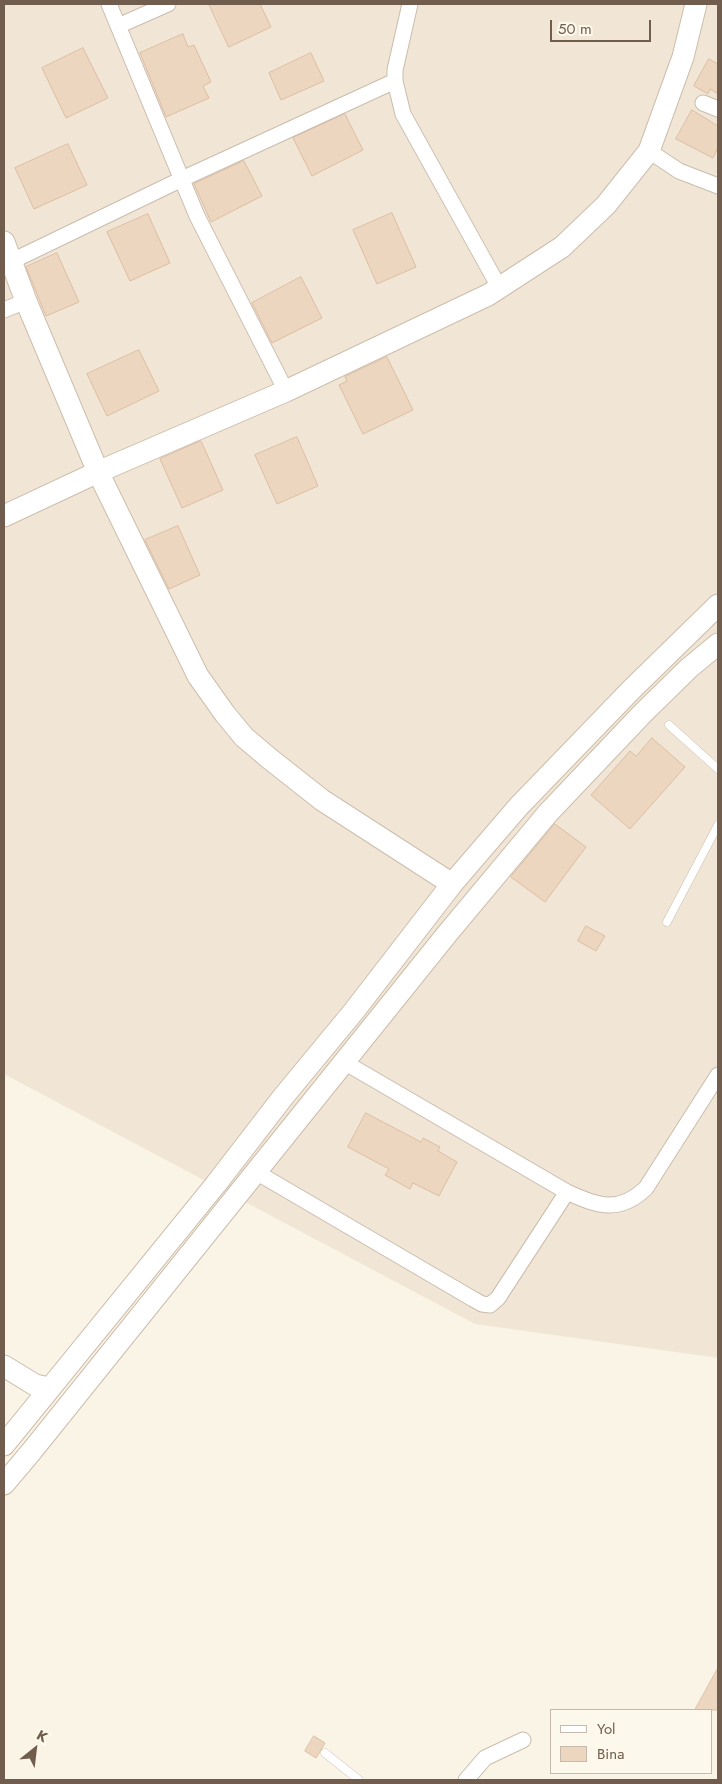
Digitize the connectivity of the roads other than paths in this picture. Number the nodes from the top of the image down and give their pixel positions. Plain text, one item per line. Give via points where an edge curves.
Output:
1 (109, 4) edge
2 (168, 4) edge
3 (410, 4) edge
4 (696, 4) edge
5 (118, 26) junction
6 (395, 82) junction
7 (703, 103) dead end
8 (718, 109) edge
9 (649, 151) junction
10 (182, 179) junction
11 (718, 186) edge
12 (4, 242) edge
13 (10, 262) junction
14 (499, 287) junction
15 (26, 301) junction
16 (4, 310) edge
17 (286, 391) junction
18 (98, 472) junction
19 (4, 516) edge
20 (718, 605) edge
21 (718, 644) edge
22 (669, 725) dead end
23 (718, 769) edge
24 (718, 825) edge
25 (452, 884) junction
26 (667, 922) dead end
27 (344, 1062) junction
28 (718, 1075) edge
29 (256, 1172) junction
30 (567, 1192) junction
31 (4, 1366) edge
32 (49, 1388) junction
33 (4, 1445) edge
34 (4, 1484) edge
35 (523, 1740) dead end
36 (325, 1753) dead end
37 (359, 1780) edge
38 (466, 1780) edge

1 - 5 street
2 - 5 street
3 - 6 street
4 - 9 main road via 683,57
5 - 10 street
6 - 10 street
6 - 14 street via 404,114
7 - 8 street
9 - 11 street via 679,171
9 - 14 main road via 606,205 562,247
10 - 13 street
10 - 17 street via 197,216
12 - 13 main road
13 - 15 main road
14 - 17 main road
15 - 16 street
15 - 18 main road
17 - 18 main road
18 - 19 main road
18 - 25 main road via 198,676 244,737 322,800
20 - 25 main road via 519,806
21 - 27 main road via 643,713 548,813
22 - 23 lane
24 - 26 lane
25 - 32 main road via 354,1011
27 - 29 main road
27 - 30 street
28 - 30 street via 646,1188 636,1198 621,1205 608,1205 590,1202
29 - 30 street via 473,1299 490,1305 498,1298
29 - 34 main road
31 - 32 main road via 35,1385
32 - 33 main road
35 - 38 street via 494,1752
36 - 37 lane

